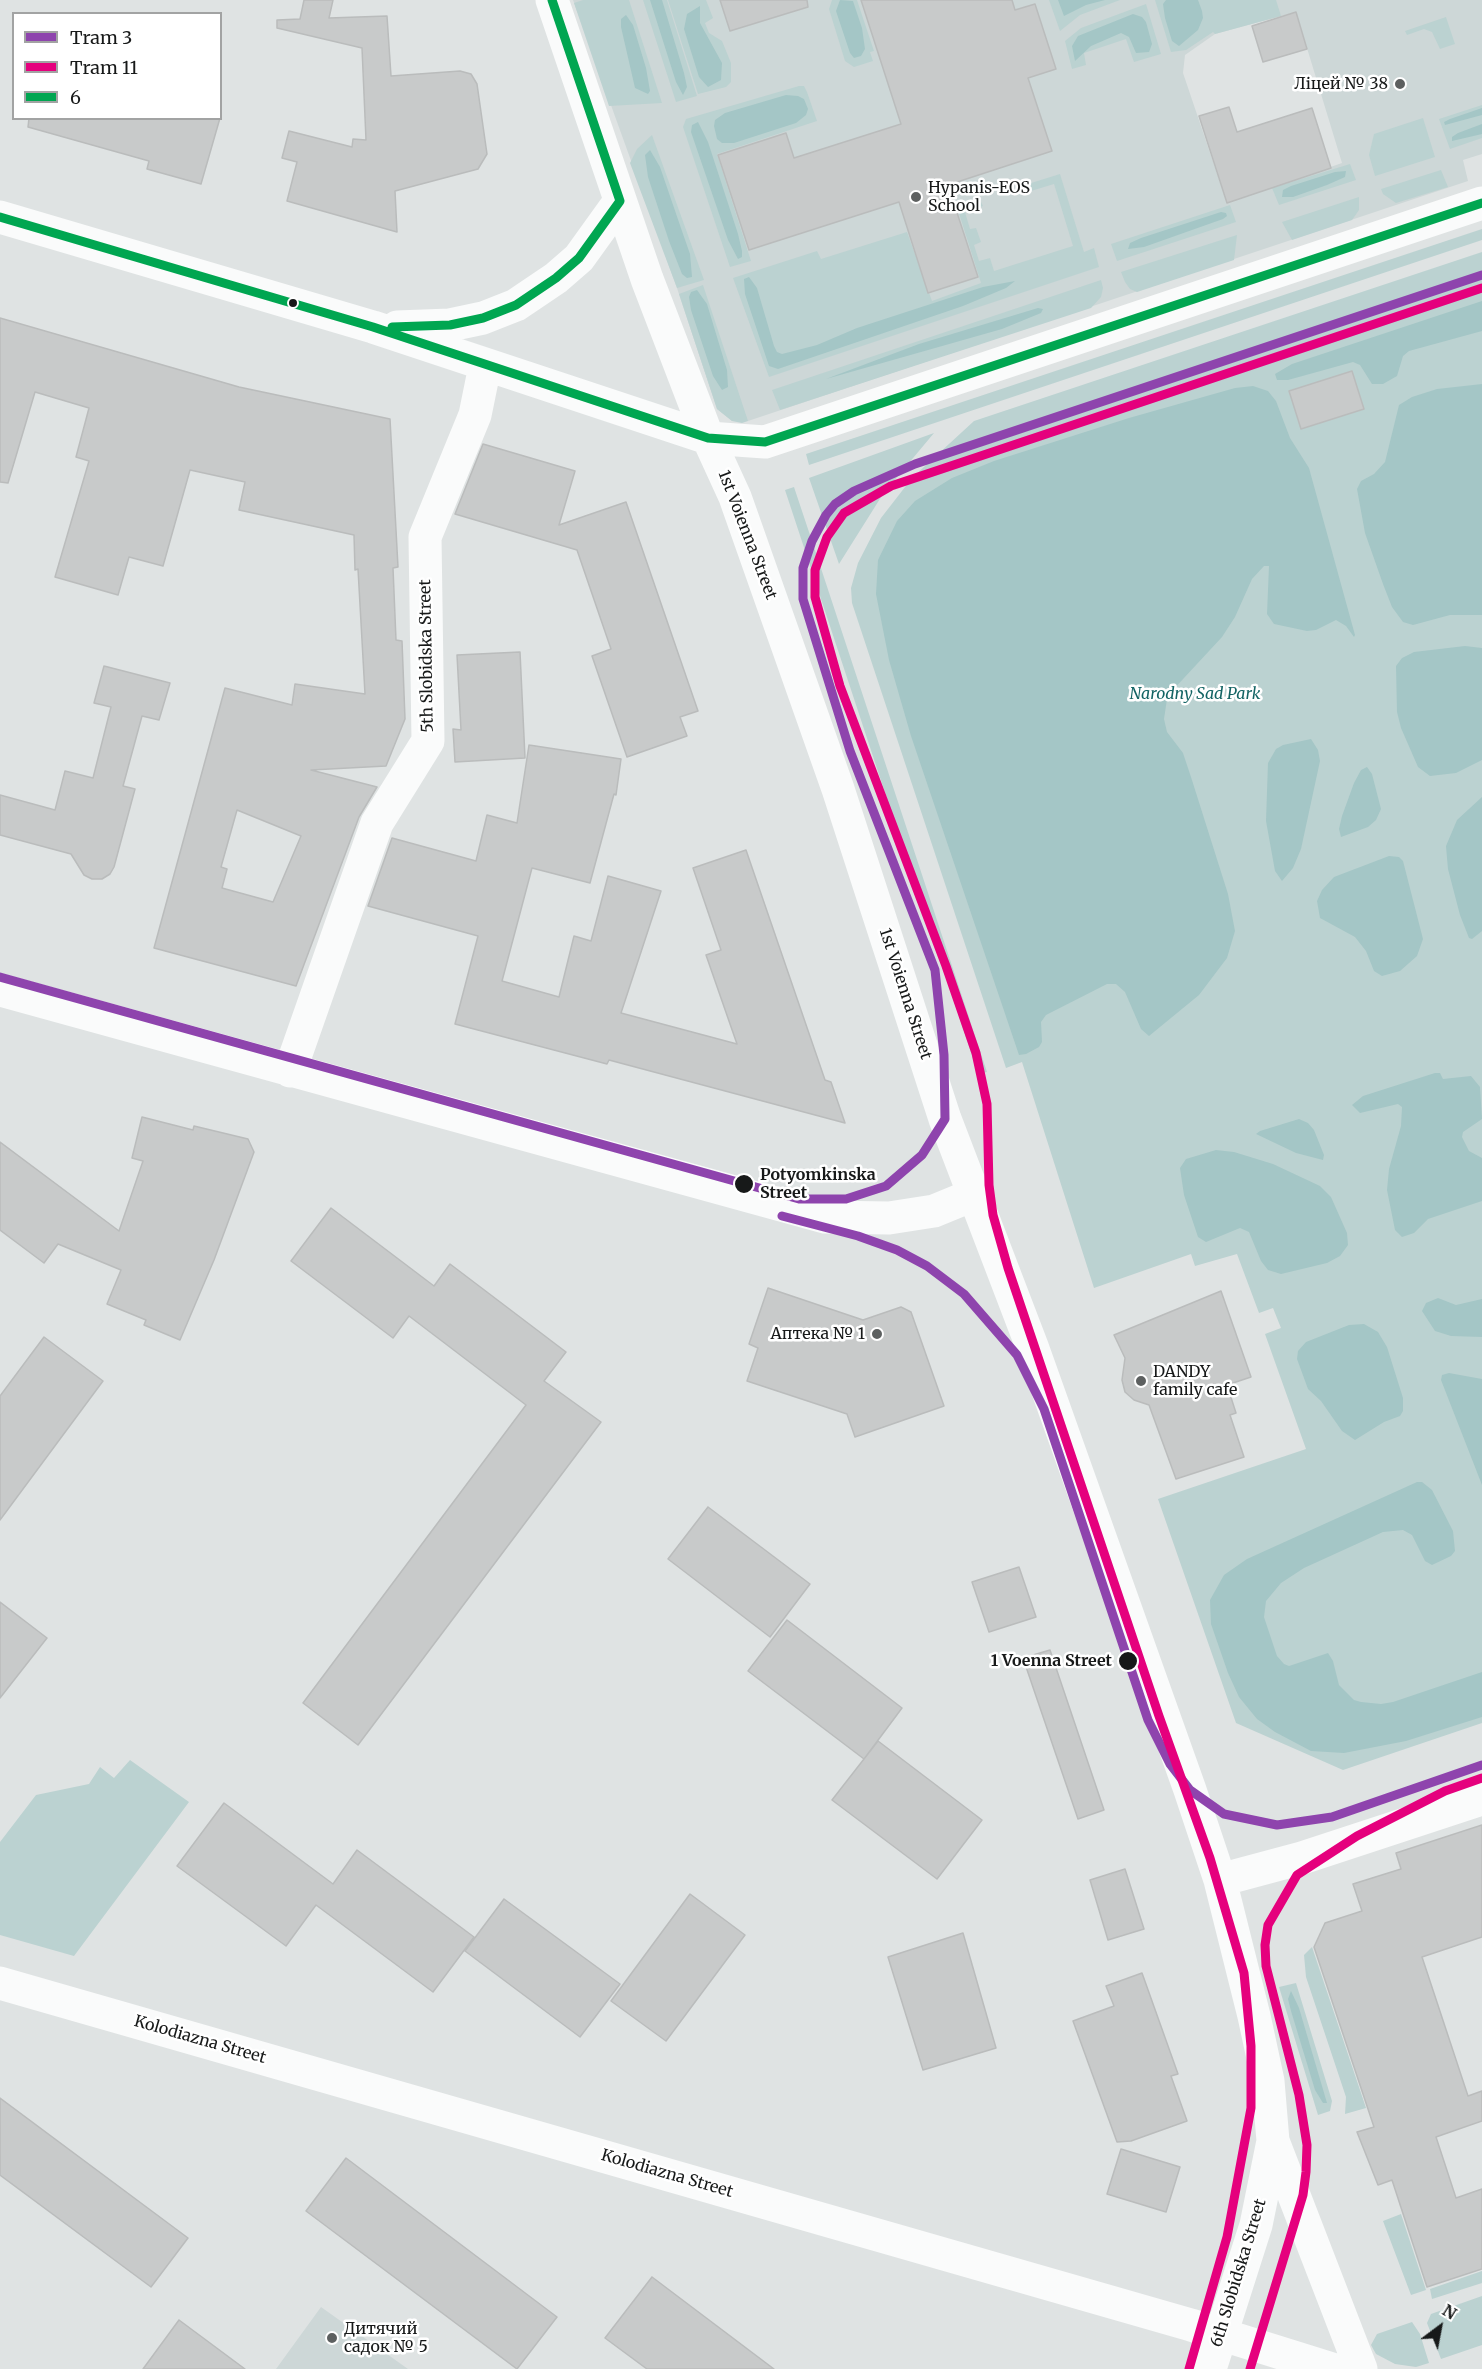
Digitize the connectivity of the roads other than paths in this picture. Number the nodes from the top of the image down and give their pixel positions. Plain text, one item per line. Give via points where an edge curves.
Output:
1 (552, 0) edge
2 (620, 201) junction
3 (1482, 203) edge
4 (0, 217) edge
5 (373, 327) junction
6 (485, 366) junction
7 (708, 438) junction
8 (0, 990) edge
9 (290, 1071) junction
10 (973, 1195) junction
11 (1482, 1799) edge
12 (1220, 1880) junction
13 (0, 1983) edge
14 (1273, 2141) junction
15 (1220, 2334) junction
16 (1210, 2369) edge
17 (1332, 2369) edge
18 (1361, 2369) edge

1 - 2 street, 1st Voienna Street
2 - 5 street via 579,258 516,305 450,325
2 - 7 street, 1st Voienna Street
3 - 7 street via 765,442
4 - 5 street
5 - 6 street
6 - 7 street
6 - 9 street, 5th Slobidska Street via 475,415 425,537 428,741 377,823
7 - 10 street, 1st Voienna Street via 735,497 790,654
8 - 9 street
9 - 10 street via 825,1217 889,1218 934,1211
10 - 12 street, 1st Voienna Street via 1037,1360
11 - 12 street via 1302,1858
12 - 14 street, 1st Voienna Street via 1268,2081
13 - 15 street, Kolodiazna Street
14 - 15 street, 6th Slobidska Street via 1256,2225
14 - 18 street, 1st Voienna Street
15 - 16 street, 6th Slobidska Street
15 - 17 street, Kolodiazna Street

